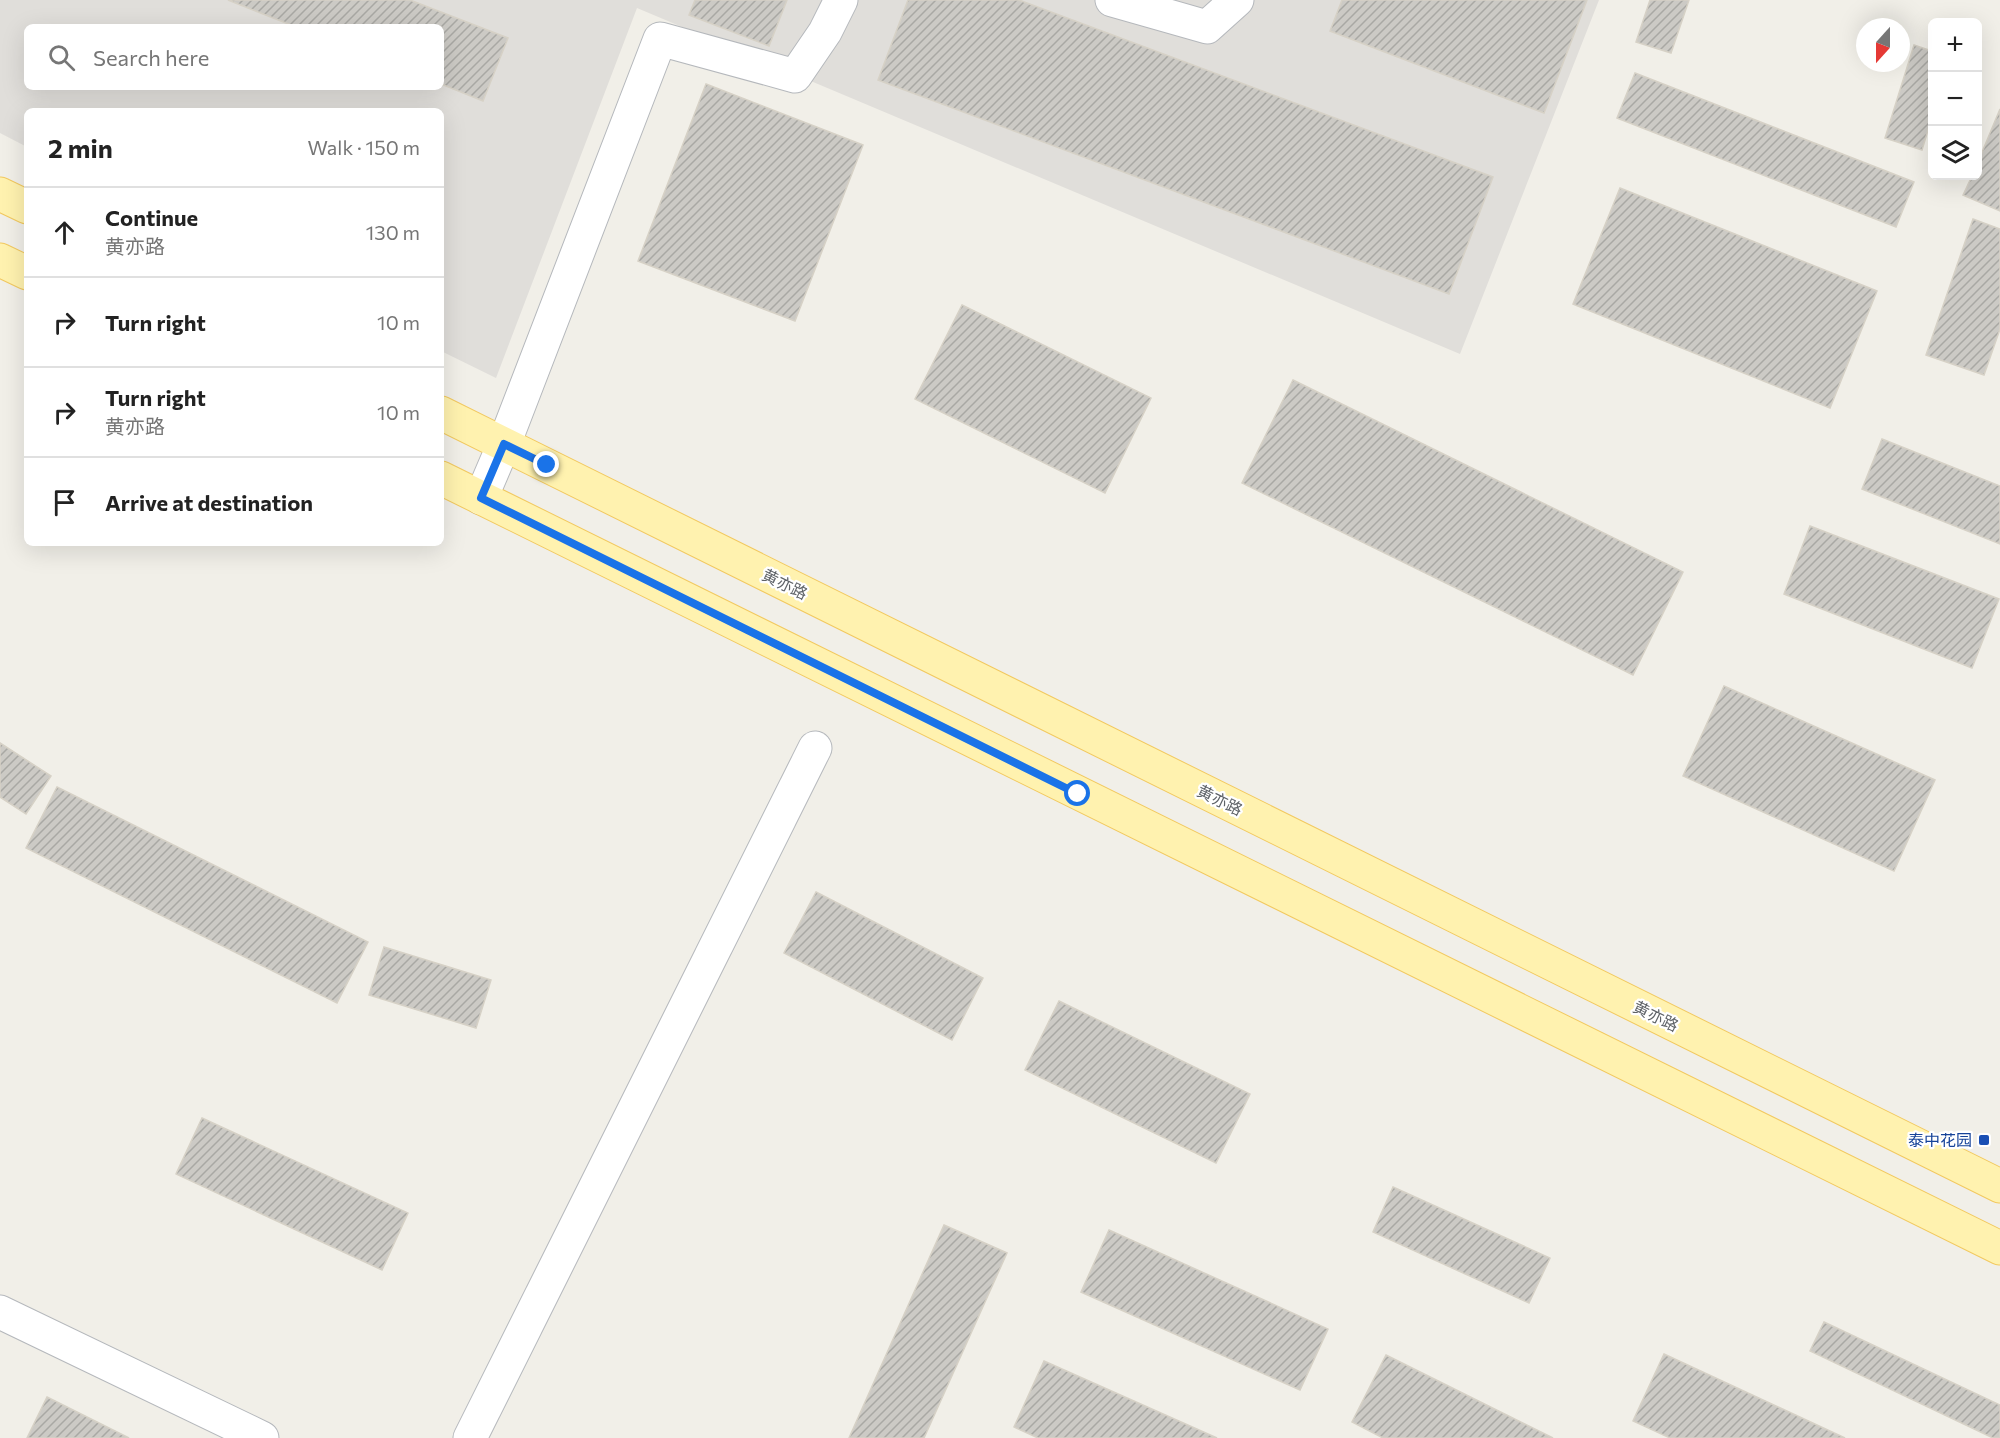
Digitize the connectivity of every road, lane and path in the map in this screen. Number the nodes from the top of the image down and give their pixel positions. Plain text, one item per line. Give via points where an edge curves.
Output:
1 (842, 0) edge
2 (1113, 0) edge
3 (1237, 0) edge
4 (0, 194) edge
5 (24, 206) edge
6 (0, 260) edge
7 (24, 272) edge
8 (444, 414) edge
9 (504, 444) junction
10 (444, 480) edge
11 (481, 498) junction
12 (815, 748) dead end
13 (2000, 1186) edge
14 (2000, 1248) edge
15 (0, 1312) edge
16 (262, 1438) edge
17 (470, 1438) edge

1 - 9 lane via 795,75 660,39
2 - 3 lane via 1207,27
4 - 5 main road
6 - 7 main road
8 - 9 main road, 黄亦路
9 - 11 lane
9 - 13 main road, 黄亦路
10 - 11 main road
11 - 14 main road
12 - 17 lane
15 - 16 lane

